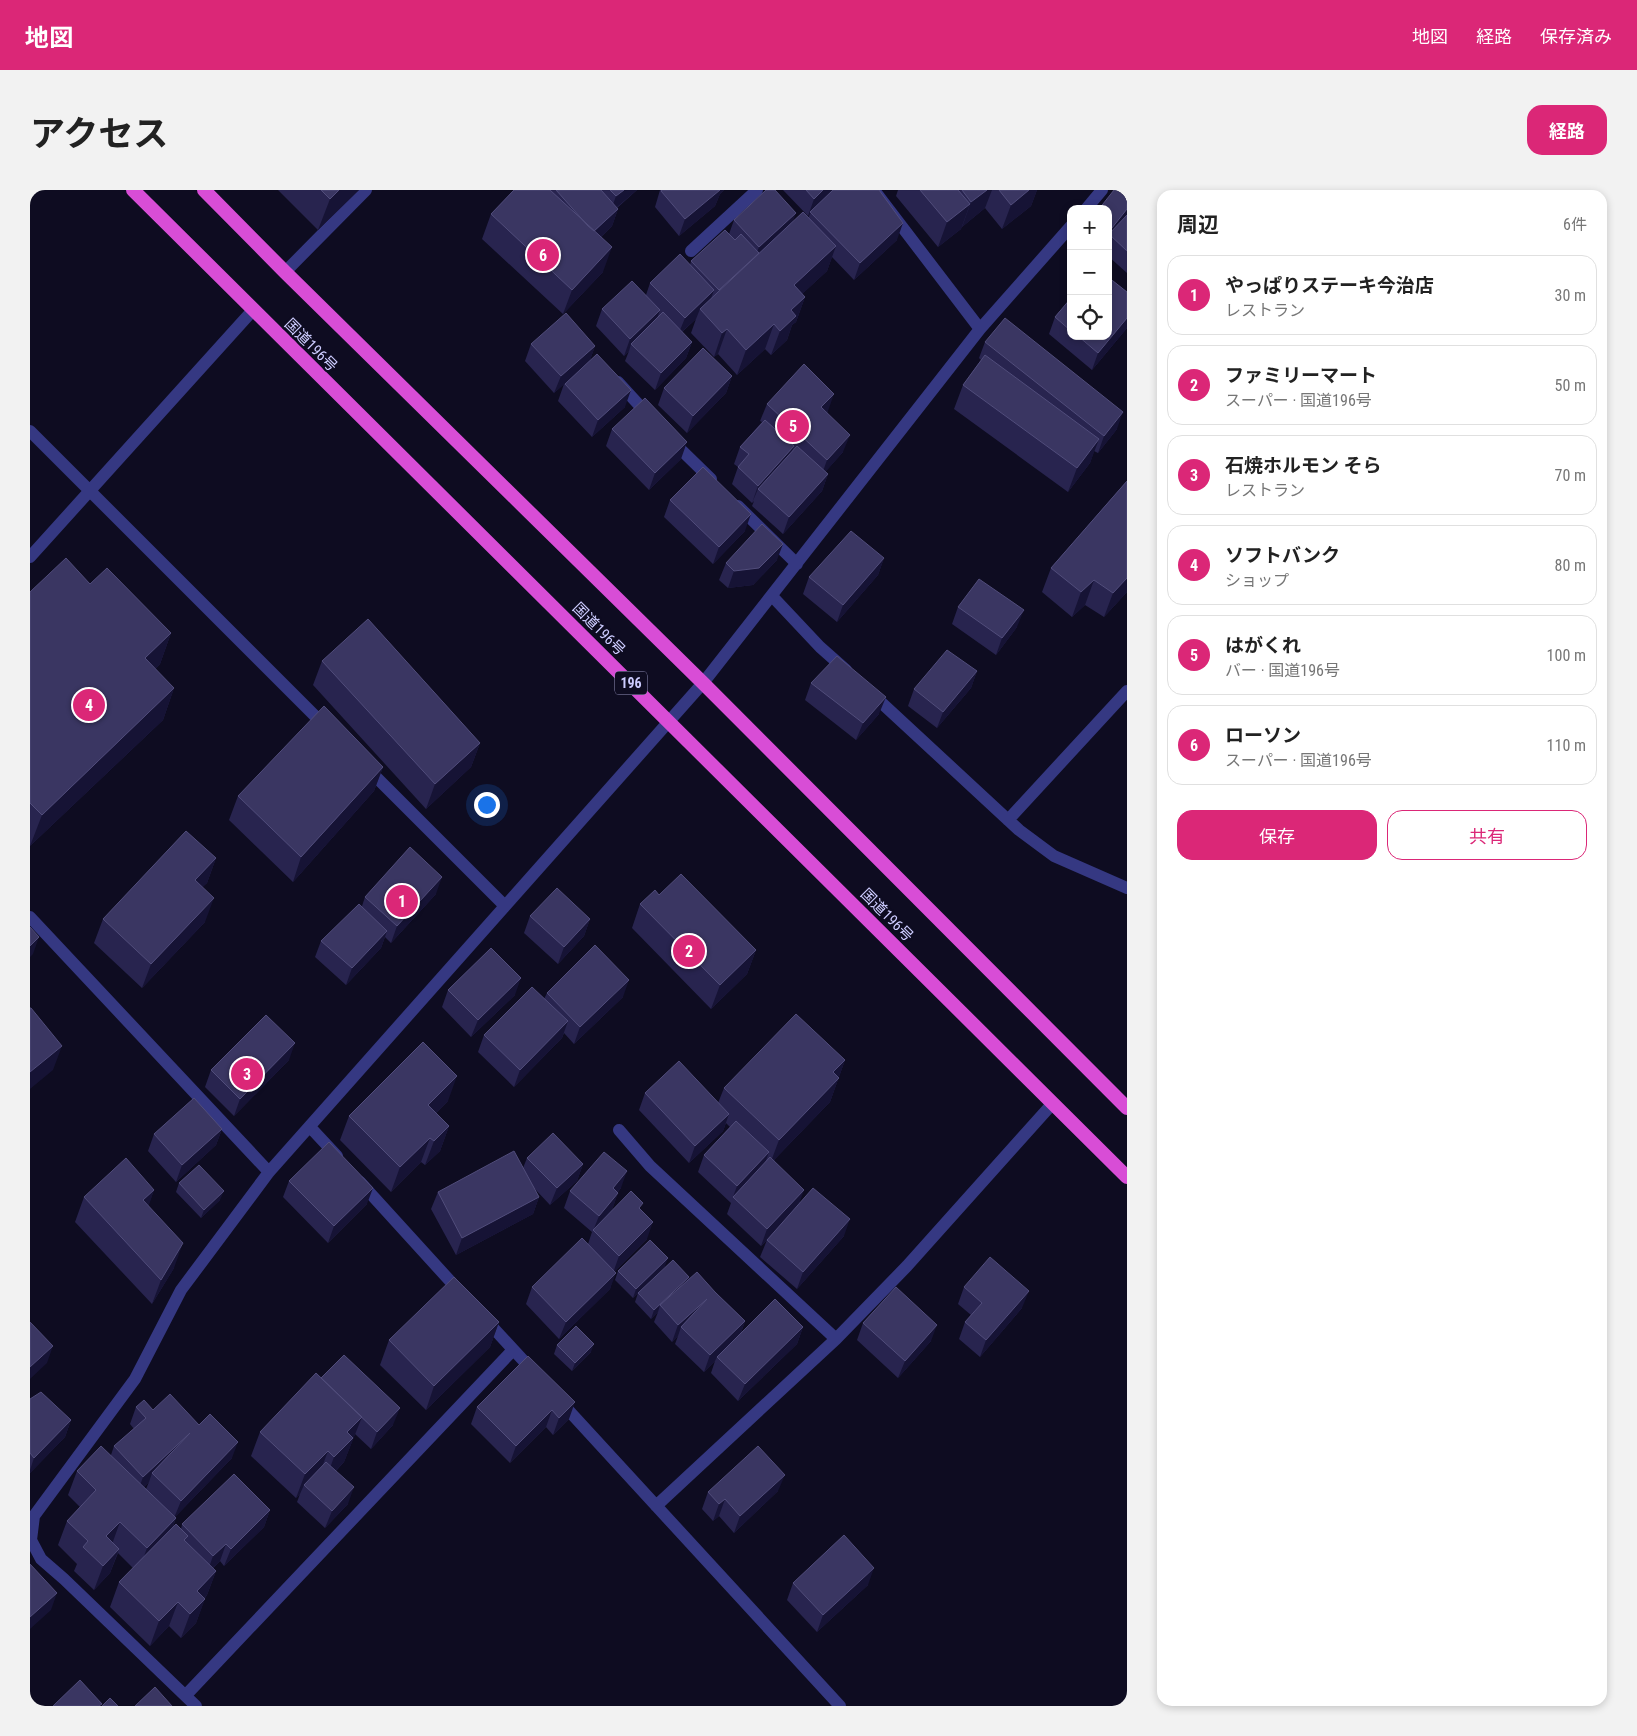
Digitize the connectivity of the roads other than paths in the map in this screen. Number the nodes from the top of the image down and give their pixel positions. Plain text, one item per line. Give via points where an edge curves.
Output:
1 (133, 190) edge
2 (204, 190) edge
3 (366, 190) edge
4 (758, 190) edge
5 (874, 190) edge
6 (1102, 190) edge
7 (1089, 205) edge
8 (1067, 231) edge
9 (691, 251) dead end
10 (285, 272) junction
11 (253, 310) junction
12 (980, 329) junction
13 (611, 375) edge
14 (30, 431) edge
15 (90, 491) junction
16 (30, 557) edge
17 (796, 564) junction
18 (772, 596) junction
19 (703, 683) junction
20 (1127, 691) edge
21 (669, 721) junction
22 (336, 737) edge
23 (357, 758) edge
24 (1008, 820) junction
25 (1127, 888) edge
26 (505, 906) junction
27 (30, 917) edge
28 (1053, 1103) junction
29 (1127, 1108) edge
30 (310, 1127) junction
31 (619, 1130) dead end
32 (269, 1172) junction
33 (1127, 1177) edge
34 (836, 1339) junction
35 (513, 1350) junction
36 (539, 1378) edge
37 (552, 1392) edge
38 (656, 1506) junction
39 (30, 1540) edge
40 (186, 1695) junction
41 (196, 1706) edge
42 (840, 1706) edge

1 - 11 highway, 国道196号 / 196
2 - 10 highway
3 - 10 street
4 - 9 street
5 - 12 street
6 - 7 street
8 - 12 street
10 - 19 highway
11 - 15 street
11 - 21 highway, 国道196号 / 196
12 - 17 street
13 - 17 street
14 - 15 street
15 - 16 street
15 - 22 street
17 - 18 street
18 - 19 street
18 - 24 street via 820,647
19 - 21 street
19 - 29 highway
20 - 24 street
21 - 26 street
21 - 28 highway, 国道196号 / 196
23 - 26 street
24 - 25 street via 1054,856
26 - 30 street
27 - 32 street
28 - 33 highway, 国道196号 / 196
28 - 34 street via 907,1266
30 - 32 street
30 - 35 street
31 - 34 street via 650,1166
32 - 39 street via 181,1290 135,1379 34,1516
34 - 38 street
35 - 36 street
35 - 40 street
37 - 38 street
38 - 42 street
39 - 40 street via 41,1559
40 - 41 street

